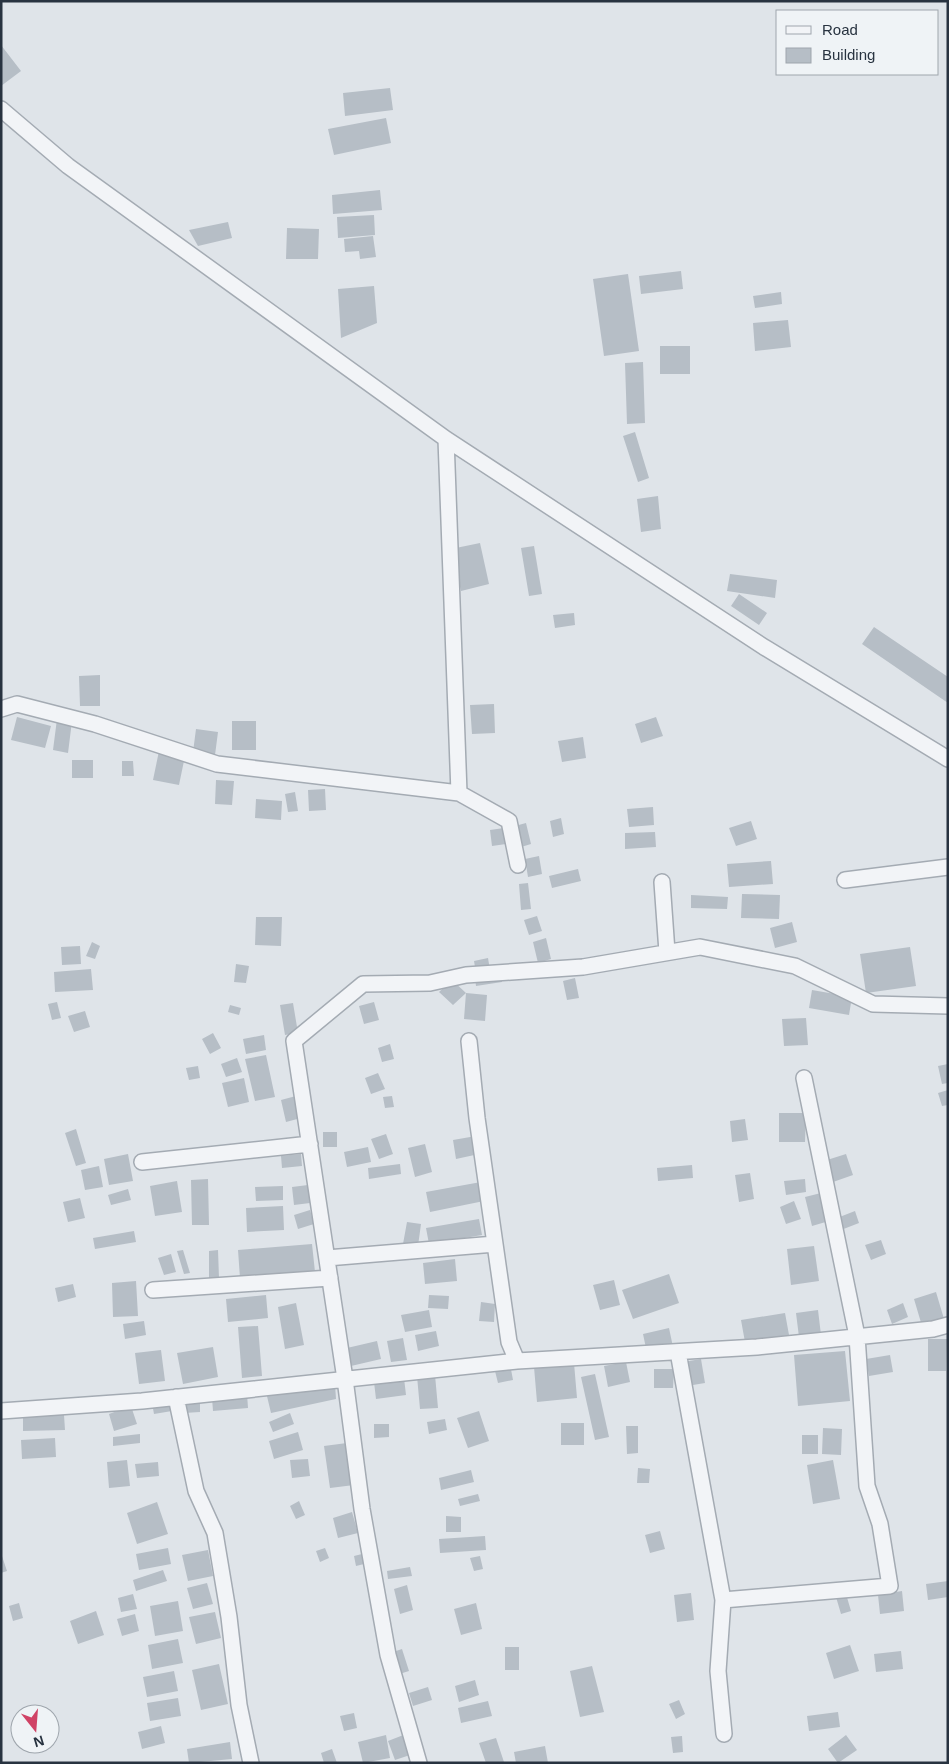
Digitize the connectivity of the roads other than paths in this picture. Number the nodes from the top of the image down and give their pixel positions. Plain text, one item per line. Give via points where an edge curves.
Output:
1 (1, 109) edge
2 (446, 440) junction
3 (1, 710) edge
4 (948, 758) edge
5 (459, 793) junction
6 (518, 865) dead end
7 (948, 867) edge
8 (845, 880) dead end
9 (662, 882) dead end
10 (667, 952) junction
11 (948, 1006) edge
12 (469, 1041) dead end
13 (804, 1078) dead end
14 (310, 1144) junction
15 (142, 1162) dead end
16 (495, 1244) junction
17 (327, 1258) junction
18 (330, 1278) junction
19 (153, 1290) dead end
20 (948, 1325) edge
21 (857, 1336) junction
22 (678, 1352) junction
23 (517, 1361) junction
24 (345, 1379) junction
25 (176, 1397) junction
26 (1, 1411) edge
27 (723, 1600) junction
28 (724, 1734) dead end
29 (251, 1763) edge
30 (419, 1763) edge

1 - 2 street via 68,166
2 - 4 street via 764,647
2 - 5 street
3 - 5 street via 17,704 217,764
5 - 6 street via 509,820
7 - 8 street
9 - 10 street
10 - 11 street via 700,947 795,966 873,1004
10 - 14 street via 582,967 466,975 430,983 364,984 294,1042
12 - 16 street
13 - 21 street
14 - 15 street
14 - 17 street
16 - 17 street
16 - 23 street via 509,1342
17 - 18 street
18 - 19 street
18 - 24 street
20 - 21 street
21 - 22 street
21 - 27 street via 867,1486 880,1524 890,1586
22 - 23 street
22 - 27 street
23 - 24 street
24 - 25 street
24 - 30 street via 362,1510 388,1655
25 - 26 street
25 - 29 street via 196,1491 215,1533 239,1705
27 - 28 street via 718,1671

